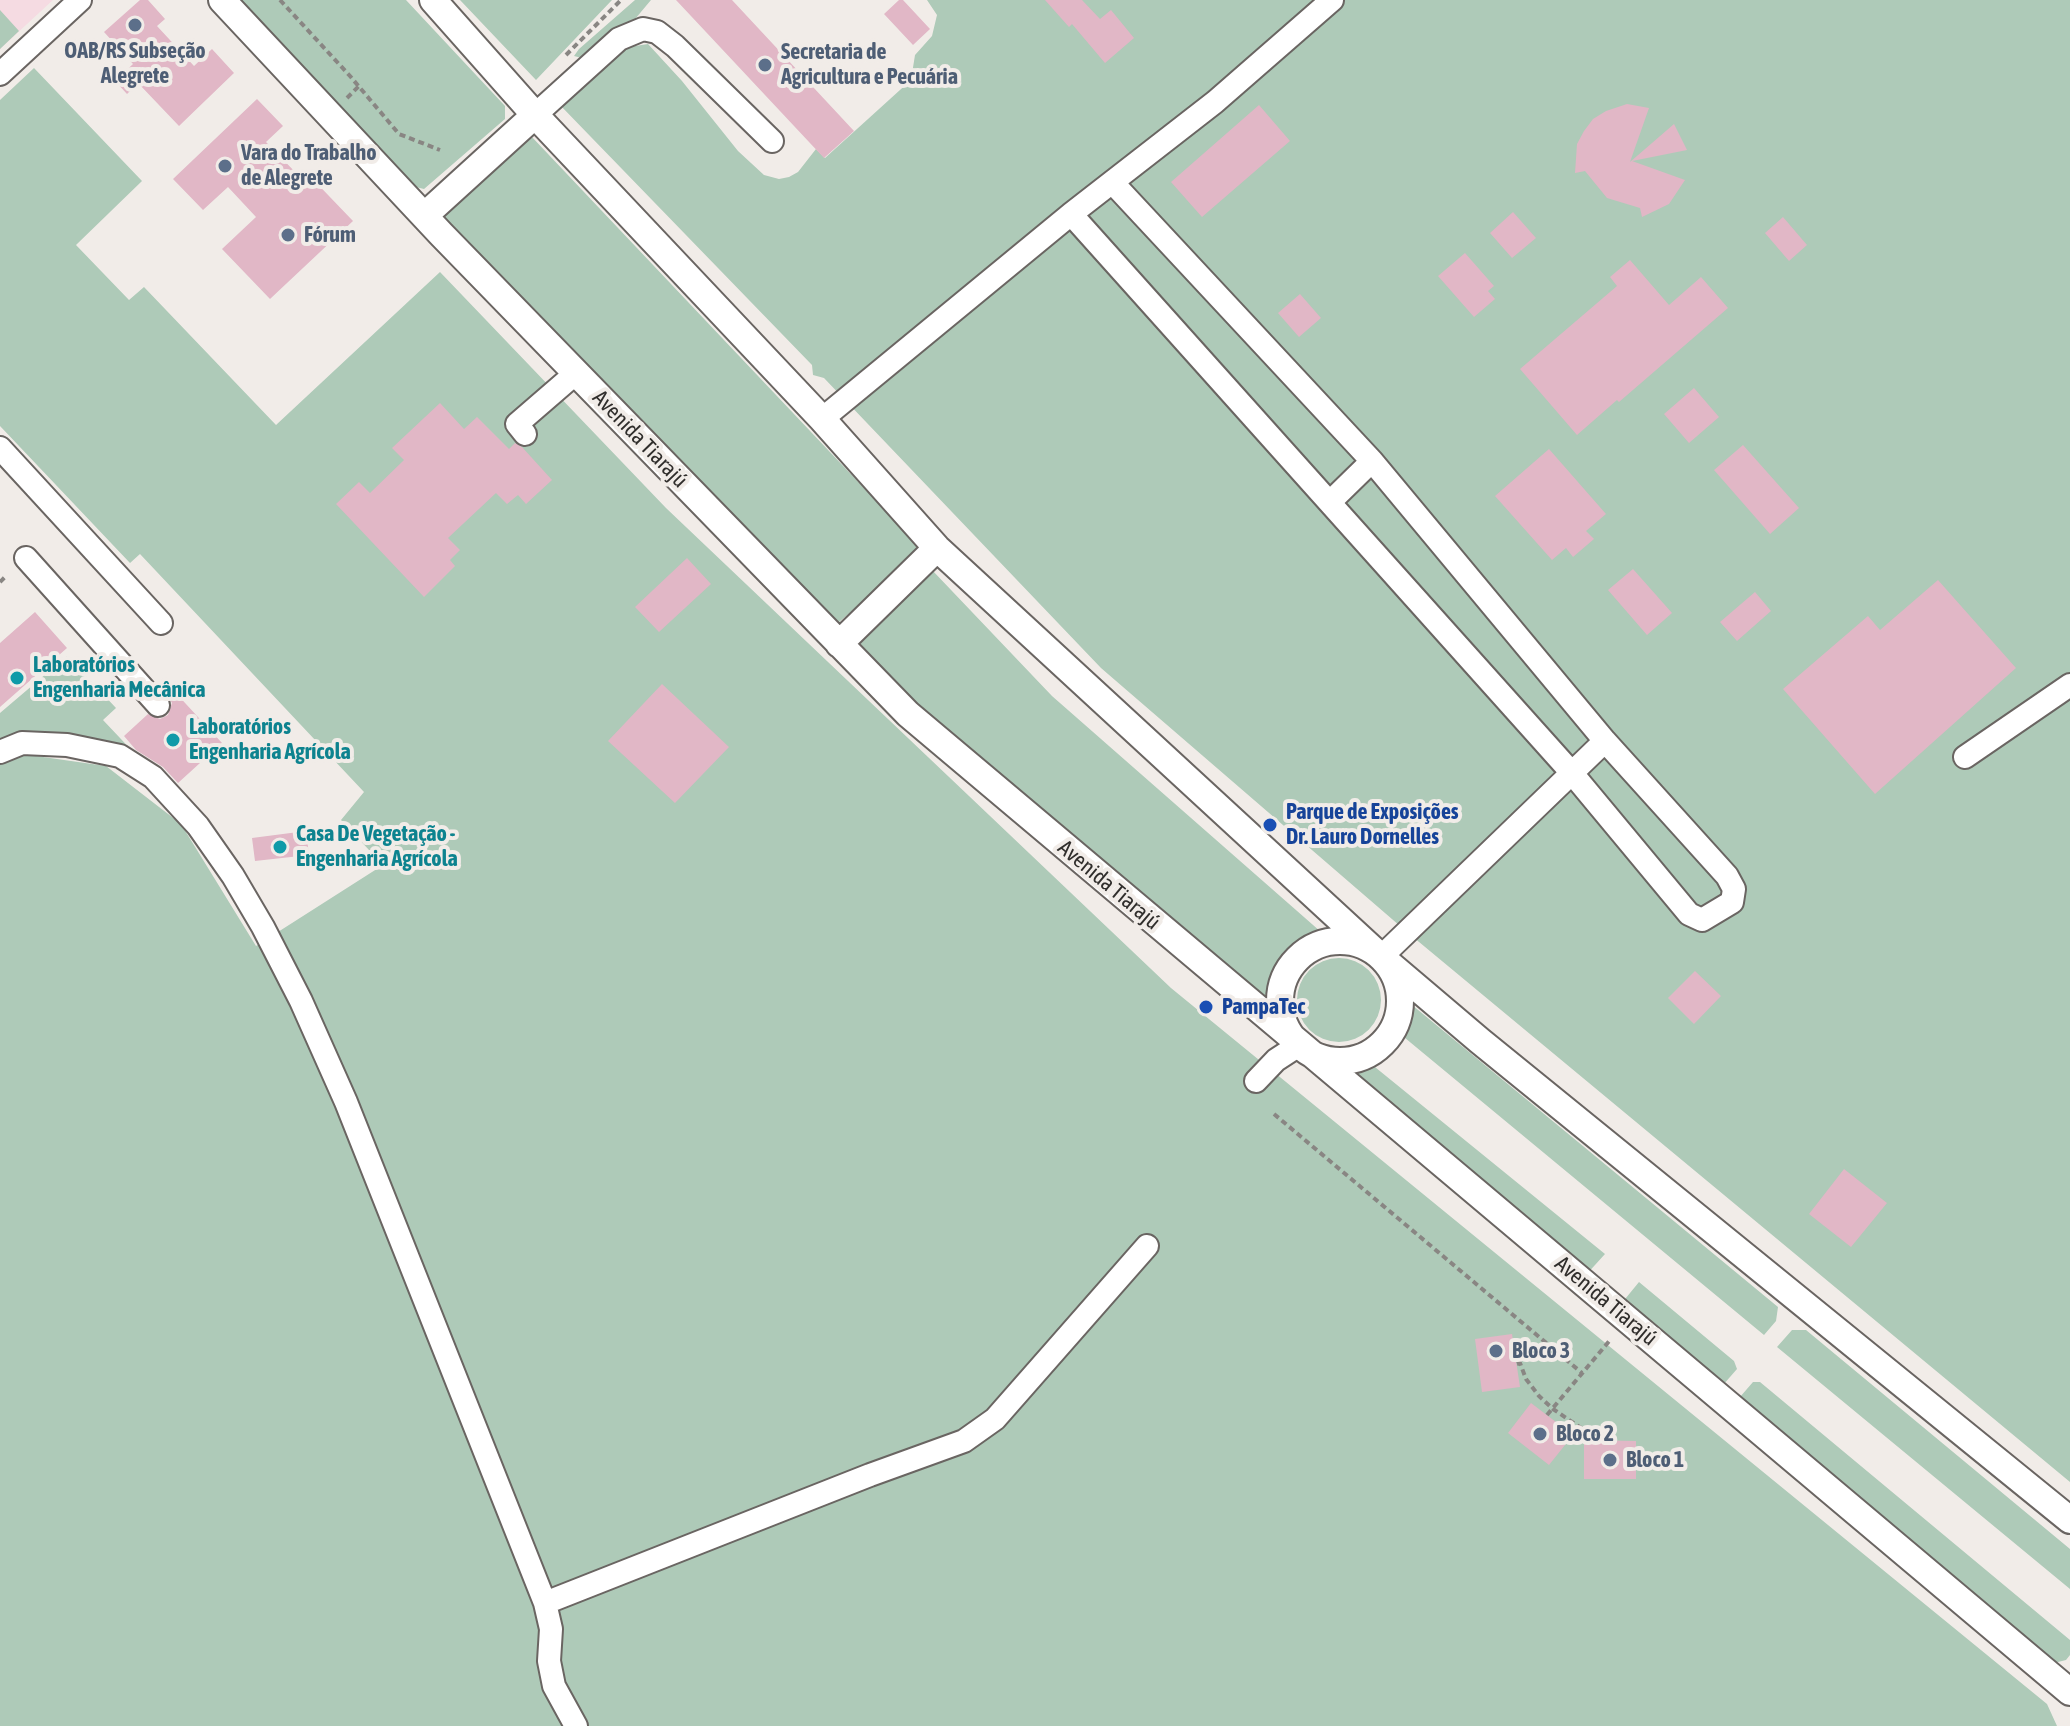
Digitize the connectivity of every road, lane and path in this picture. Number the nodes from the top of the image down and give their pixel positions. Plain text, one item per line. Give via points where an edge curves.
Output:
1 (80, 0) edge
2 (222, 0) edge
3 (280, 0) edge
4 (433, 0) edge
5 (621, 0) edge
6 (1332, 0) edge
7 (559, 62) dead end
8 (0, 74) edge
9 (359, 86) junction
10 (340, 106) dead end
11 (535, 115) junction
12 (772, 141) dead end
13 (440, 150) dead end
14 (1112, 182) junction
15 (1071, 214) junction
16 (424, 216) junction
17 (576, 373) junction
18 (822, 419) junction
19 (525, 434) dead end
20 (0, 448) edge
21 (1372, 461) junction
22 (1330, 502) junction
23 (937, 548) junction
24 (26, 558) dead end
25 (7, 575) dead end
26 (0, 582) edge
27 (161, 623) dead end
28 (839, 644) junction
29 (2070, 685) edge
30 (158, 705) dead end
31 (1605, 741) junction
32 (0, 752) edge
33 (1965, 757) dead end
34 (1571, 772) junction
35 (1381, 957) junction
36 (1299, 1045) junction
37 (1256, 1081) dead end
38 (1274, 1114) dead end
39 (1147, 1246) dead end
40 (1611, 1339) dead end
41 (1517, 1364) dead end
42 (1582, 1373) junction
43 (1553, 1409) junction
44 (1547, 1415) dead end
45 (1609, 1440) dead end
46 (2070, 1520) edge
47 (545, 1603) junction
48 (2068, 1693) edge
49 (568, 1721) edge

1 - 8 street
2 - 16 main road, Avenida Tiarajú
3 - 9 path
4 - 11 main road
5 - 7 path
6 - 14 street via 1215,102
9 - 10 path
9 - 13 path via 399,134
11 - 12 street via 619,39 643,29 675,46
11 - 16 main road
11 - 18 main road
14 - 15 street
14 - 21 street
15 - 18 street
15 - 22 street
16 - 17 main road, Avenida Tiarajú
17 - 19 street via 517,424
17 - 28 main road, Avenida Tiarajú
18 - 23 main road
20 - 27 street
21 - 22 street
21 - 31 street
22 - 34 street
23 - 28 main road
23 - 35 main road
24 - 30 street
25 - 26 path
28 - 36 main road, Avenida Tiarajú via 908,714
29 - 33 street
31 - 34 street
31 - 34 street via 1727,876 1734,889 1732,902 1702,920 1689,914
32 - 47 street via 22,743 120,756 153,777 198,826 233,876 301,1001 346,1102
34 - 35 street
35 - 36 main road via 1399,991 1393,1029 1382,1044 1363,1057 1340,1061 1318,1057
35 - 36 main road via 1347,941 1310,949 1296,960 1285,976 1280,1012
35 - 46 main road
36 - 37 street
36 - 48 main road, Avenida Tiarajú
38 - 42 path
39 - 47 street via 995,1419 964,1441
40 - 42 path
41 - 43 path
42 - 43 path
43 - 44 path
43 - 45 path via 1584,1430 1609,1435
47 - 49 street via 551,1629 549,1661

